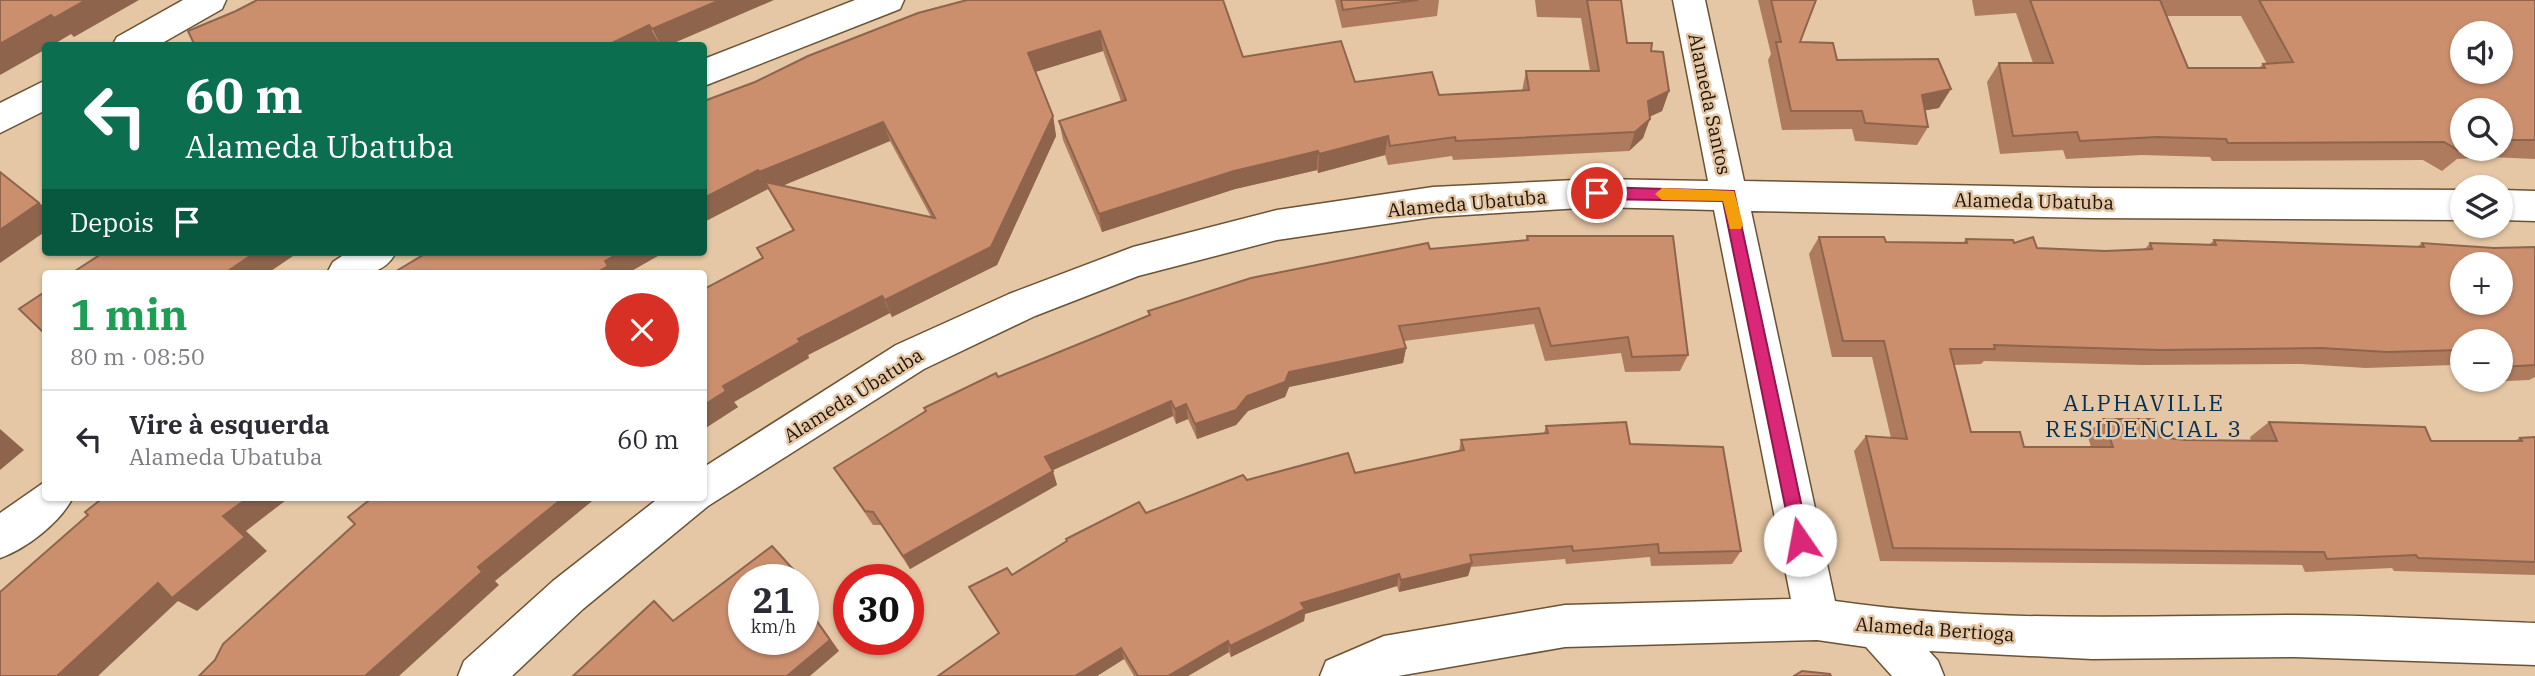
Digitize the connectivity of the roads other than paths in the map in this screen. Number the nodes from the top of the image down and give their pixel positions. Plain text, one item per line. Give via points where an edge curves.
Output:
1 (210, 0) edge
2 (888, 0) edge
3 (1689, 0) edge
4 (136, 42) edge
5 (707, 72) edge
6 (42, 95) edge
7 (0, 119) edge
8 (1729, 195) junction
9 (2450, 205) edge
10 (2513, 205) edge
11 (2535, 206) edge
12 (371, 256) edge
13 (350, 270) edge
14 (707, 487) edge
15 (47, 501) edge
16 (687, 501) edge
17 (0, 539) edge
18 (1817, 619) junction
19 (1877, 628) junction
20 (2535, 644) edge
21 (480, 676) edge
22 (1342, 676) edge
23 (1923, 676) edge

1 - 4 street
2 - 5 street
3 - 8 street, Alameda Santos
6 - 7 street
8 - 9 street, Alameda Ubatuba
8 - 14 street, Alameda Ubatuba via 1597,193 1433,202 1277,225 1133,262 910,356
8 - 18 street, Alameda Santos
10 - 11 street
12 - 13 street
15 - 17 street
16 - 21 street via 568,595
18 - 19 street, Alameda Bertioga
18 - 22 street, Alameda Bertioga via 1565,626 1384,657
19 - 20 street, Alameda Bertioga via 2092,638 2295,636
19 - 23 street

